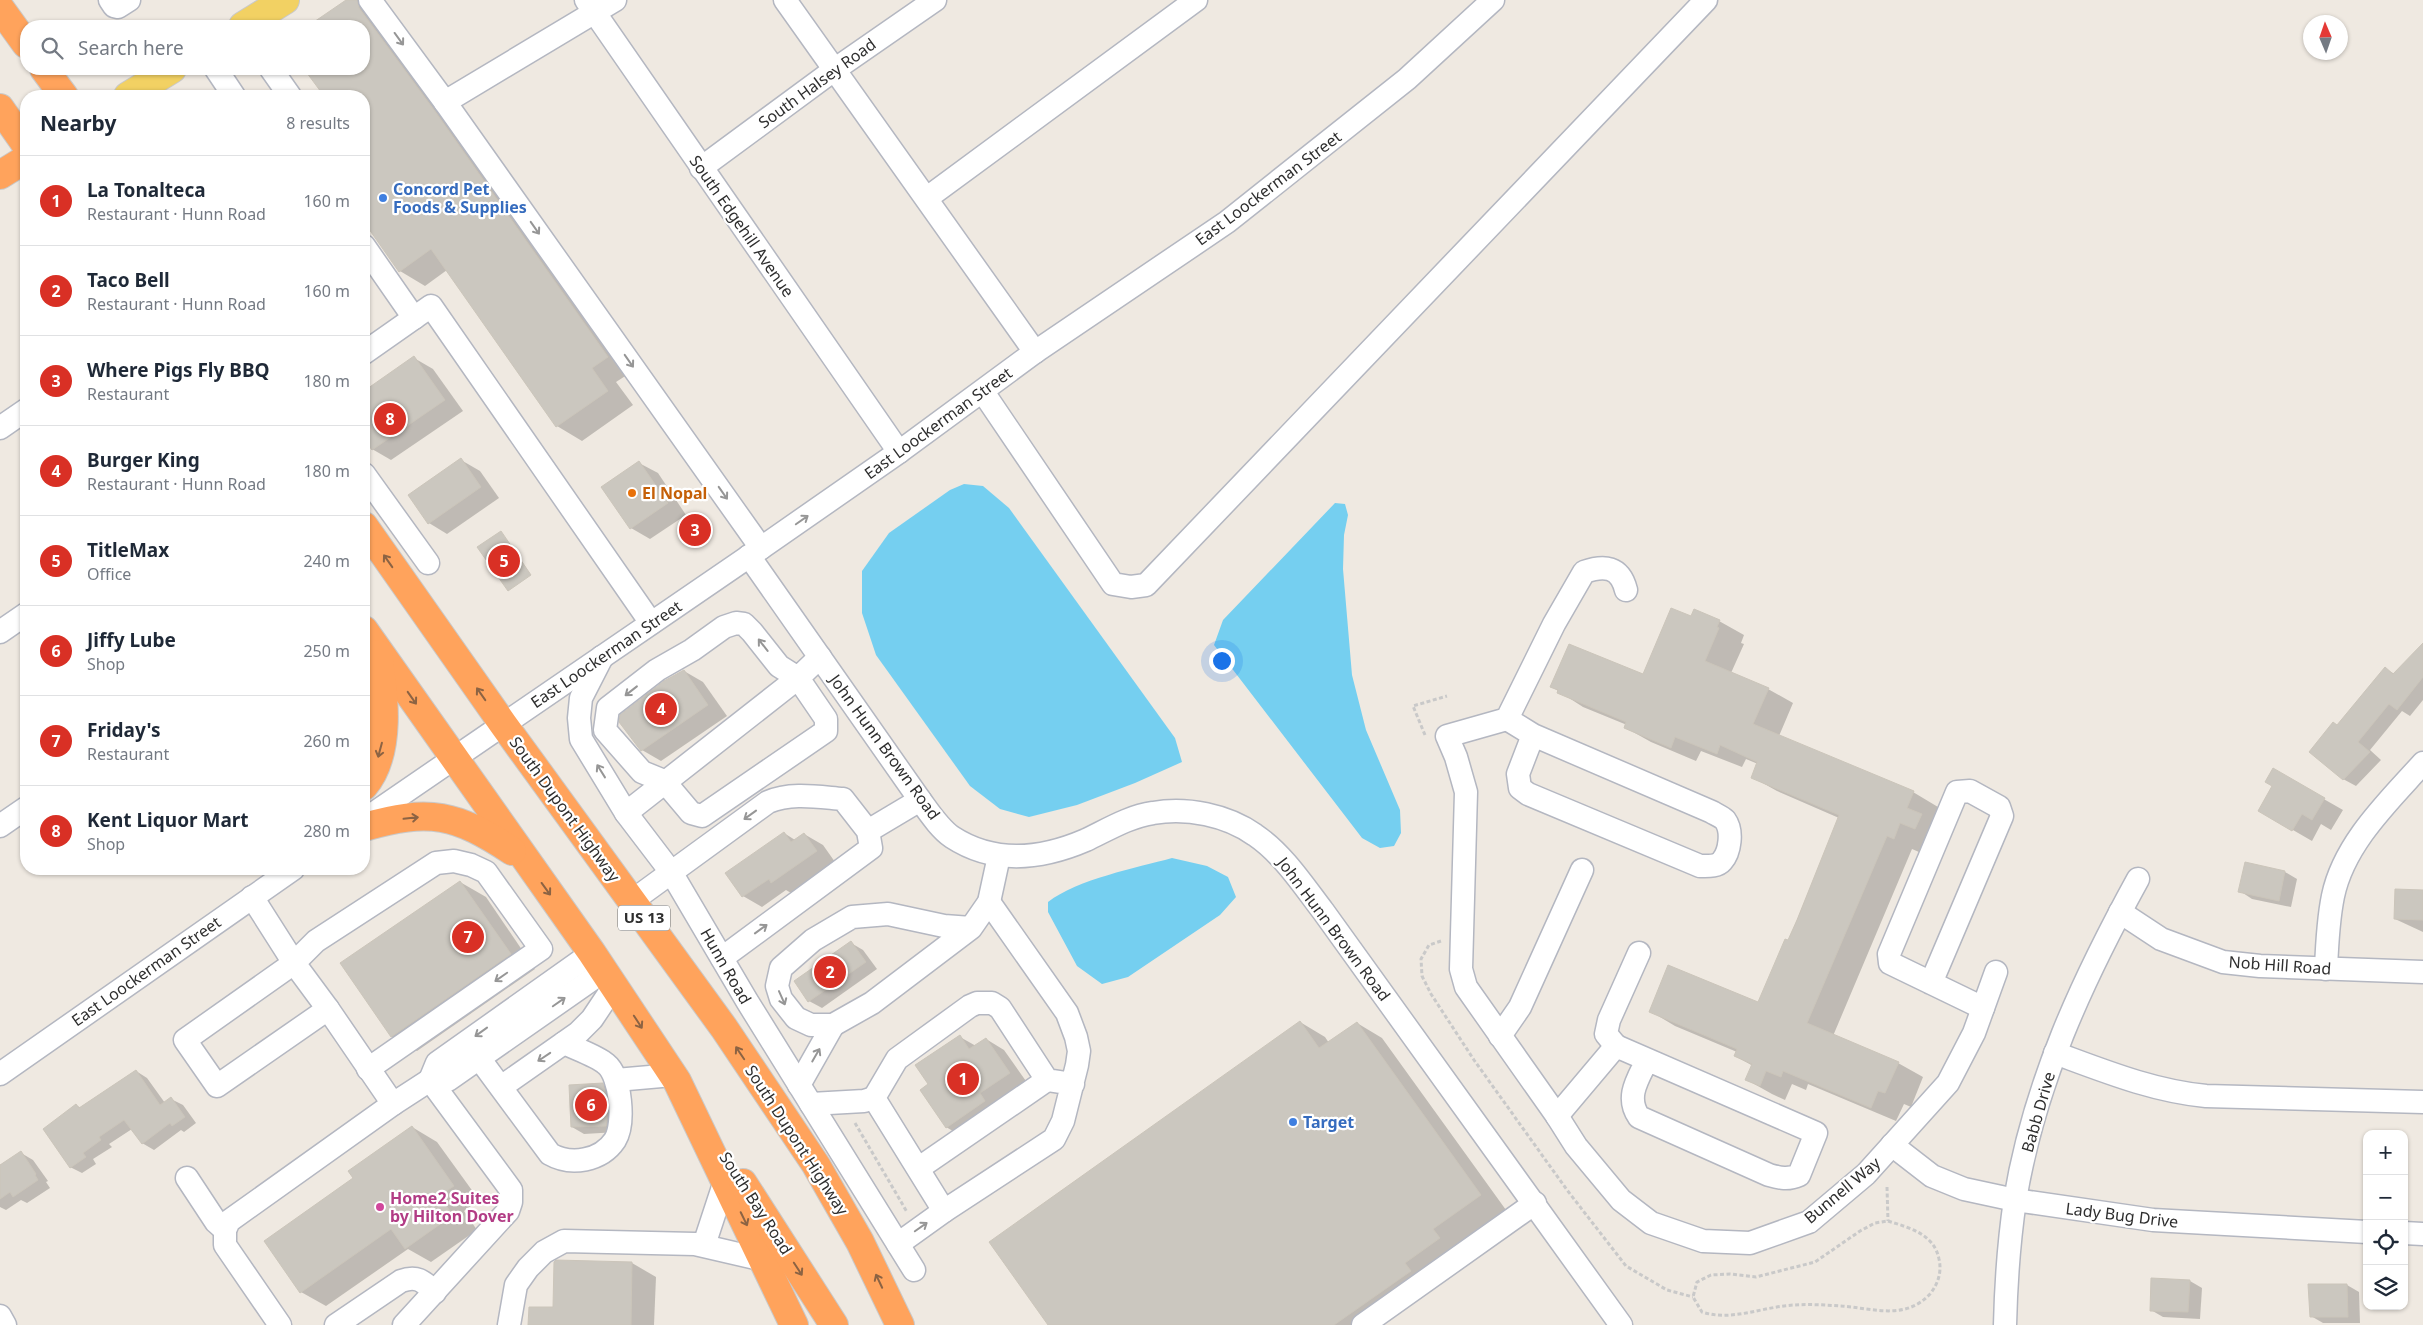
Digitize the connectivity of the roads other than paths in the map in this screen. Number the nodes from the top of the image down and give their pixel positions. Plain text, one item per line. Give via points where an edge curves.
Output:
1 (110, 0) edge
2 (130, 0) edge
3 (285, 0) edge
4 (370, 0) edge
5 (615, 0) edge
6 (786, 0) edge
7 (934, 0) edge
8 (1196, 0) edge
9 (1493, 0) edge
10 (1706, 0) edge
11 (590, 6) edge
12 (0, 8) edge
13 (253, 20) edge
14 (20, 36) edge
15 (834, 70) junction
16 (48, 75) edge
17 (162, 75) edge
18 (220, 75) edge
19 (275, 75) edge
20 (60, 90) edge
21 (138, 90) edge
22 (230, 90) edge
23 (286, 90) edge
24 (445, 102) junction
25 (0, 108) edge
26 (20, 136) edge
27 (20, 162) edge
28 (701, 168) junction
29 (0, 174) edge
30 (927, 198) junction
31 (370, 255) edge
32 (414, 318) junction
33 (370, 350) edge
34 (1035, 352) junction
35 (983, 392) junction
36 (20, 414) edge
37 (0, 428) edge
38 (899, 452) junction
39 (370, 482) edge
40 (370, 535) edge
41 (755, 552) junction
42 (428, 563) dead end
43 (1626, 590) dead end
44 (20, 618) edge
45 (651, 623) junction
46 (0, 632) edge
47 (371, 640) edge
48 (602, 656) junction
49 (820, 657) junction
50 (798, 678) junction
51 (1507, 720) junction
52 (503, 724) junction
53 (1533, 735) junction
54 (454, 758) junction
55 (2423, 763) edge
56 (370, 774) edge
57 (664, 781) junction
58 (920, 800) junction
59 (20, 812) edge
60 (626, 813) junction
61 (370, 816) edge
62 (370, 825) edge
63 (0, 826) edge
64 (870, 840) junction
65 (999, 856) junction
66 (525, 860) junction
67 (1582, 870) dead end
68 (672, 872) junction
69 (284, 875) edge
70 (2138, 879) dead end
71 (252, 897) junction
72 (632, 901) junction
73 (988, 902) junction
74 (2120, 912) junction
75 (971, 928) junction
76 (1638, 953) dead end
77 (722, 958) junction
78 (294, 963) junction
79 (2326, 969) junction
80 (603, 970) junction
81 (1996, 972) dead end
82 (2423, 972) edge
83 (1931, 983) junction
84 (1983, 1008) junction
85 (328, 1009) junction
86 (833, 1025) junction
87 (1500, 1036) junction
88 (564, 1044) junction
89 (1616, 1046) junction
90 (2054, 1053) junction
91 (479, 1058) junction
92 (1647, 1060) junction
93 (368, 1069) junction
94 (0, 1074) edge
95 (675, 1078) junction
96 (430, 1080) junction
97 (616, 1080) junction
98 (1047, 1080) junction
99 (1073, 1084) junction
100 (799, 1085) junction
101 (500, 1087) junction
102 (874, 1098) junction
103 (2423, 1102) edge
104 (393, 1104) junction
105 (811, 1104) junction
106 (1558, 1116) junction
107 (1892, 1145) junction
108 (919, 1168) junction
109 (187, 1178) dead end
110 (725, 1181) junction
111 (2015, 1200) junction
112 (1535, 1203) junction
113 (944, 1211) junction
114 (225, 1230) junction
115 (2363, 1232) edge
116 (2408, 1234) edge
117 (2423, 1234) edge
118 (898, 1244) junction
119 (704, 1245) junction
120 (764, 1260) junction
121 (914, 1270) dead end
122 (434, 1292) junction
123 (0, 1316) edge
124 (5, 1325) edge
125 (280, 1325) edge
126 (336, 1325) edge
127 (404, 1325) edge
128 (509, 1325) edge
129 (794, 1325) edge
130 (834, 1325) edge
131 (900, 1325) edge
132 (1363, 1325) edge
133 (1621, 1325) edge
134 (2005, 1325) edge

1 - 2 street via 118,7
3 - 13 main road
4 -> 24 street, John Hunn Brown Road
5 - 11 street
6 - 15 street
7 - 15 street, South Halsey Road
8 - 30 street
9 - 34 street, East Loockerman Street via 1407,79 1227,222
10 - 35 street via 1146,585 1113,584
11 - 24 street
11 - 28 street, South Edgehill Avenue
12 - 14 highway
15 - 28 street, South Halsey Road
15 - 30 street
16 - 20 highway
17 - 21 main road
18 - 22 street
19 - 23 street
24 -> 41 street, John Hunn Brown Road
25 - 26 highway
27 - 29 highway
28 - 38 street, South Edgehill Avenue
30 - 34 street
31 - 32 street
32 - 33 street
32 - 45 street via 431,306
34 - 35 street, East Loockerman Street
35 - 38 street, East Loockerman Street
36 - 37 street
41 -> 38 street, East Loockerman Street
39 - 42 street
52 -> 40 highway, South Dupont Highway / US 13
41 - 45 street, East Loockerman Street
41 - 49 street, John Hunn Brown Road
43 - 51 street via 1623,579 1611,569 1598,567 1584,572 1554,624
44 - 46 street
45 - 48 street, East Loockerman Street
47 -> 54 highway
47 -> 56 highway via 385,702 383,732 377,760
48 - 52 street, East Loockerman Street
60 -> 48 street, Hunn Road via 581,739 581,698
49 - 50 street
49 - 58 street, John Hunn Brown Road
50 - 57 street
50 - 57 street via 826,719 826,731 702,816 692,812
50 -> 57 street via 779,666 744,624 736,623 724,627 658,670 608,708 605,730 642,772
51 - 53 street
51 - 87 street, Bunnell Way via 1447,736 1466,792 1461,969 1466,987
52 - 54 street, East Loockerman Street
52 - 72 highway, South Dupont Highway / US 13
53 - 53 street via 1725,820 1730,833 1728,850 1721,862 1700,866 1528,794 1520,788 1518,774
54 - 61 street, East Loockerman Street
54 - 66 highway
55 - 79 street via 2377,814 2345,864 2333,894
57 - 60 street
58 - 64 street
58 - 65 street, John Hunn Brown Road via 952,836 971,847
59 - 63 street
60 - 68 street, Hunn Road
62 -> 66 highway via 420,817 439,816 457,820
64 -> 68 street via 843,799 779,798 768,802
77 -> 64 street
65 - 73 street
65 - 112 street, John Hunn Brown Road via 1047,854 1152,813 1180,811 1207,815 1255,835 1296,875
66 -> 80 highway
67 - 87 street via 1520,1007
68 - 72 street
68 - 77 street, Hunn Road
69 - 71 street, East Loockerman Street
70 - 74 street, Babb Drive
71 - 78 street
71 - 94 street, East Loockerman Street
131 -> 72 highway, South Dupont Highway / US 13 via 860,1242 816,1165 724,1028
73 - 75 street
73 - 99 street via 1067,1013 1079,1051
74 - 79 street, Nob Hill Road via 2161,938 2223,962
74 - 90 street, Babb Drive via 2078,994
75 - 86 street via 872,1003
75 -> 86 street via 944,926 888,914 852,917 813,940 781,968 777,986 781,999 796,1018 811,1025
76 - 89 street via 1606,1034
77 - 100 street, Hunn Road
78 - 85 street
78 - 85 street via 185,1040 217,1086
78 -> 93 street via 316,942 436,863 471,865 486,872 541,949
79 - 82 street, Nob Hill Road
80 - 88 street via 592,1019
91 -> 80 street
80 -> 95 highway
80 -> 96 street via 437,1063
81 - 84 street, Bunnell Way
83 - 83 street via 1890,963 1889,954 1957,792 1970,791 1999,807 2002,816
83 - 84 street
84 - 107 street, Bunnell Way via 1948,1083
85 - 93 street
100 -> 86 street
87 - 106 street, Bunnell Way
88 - 97 street via 605,1063
88 -> 101 street
89 - 92 street
89 - 106 street
90 - 103 street via 2177,1093
90 - 111 street, Babb Drive
91 - 96 street via 448,1080
91 - 101 street
92 - 92 street via 1816,1133 1799,1175 1781,1179 1769,1175 1639,1117 1631,1100
93 - 104 street
95 - 97 street
95 - 110 highway
95 -> 130 highway, South Bay Road
96 - 104 street
96 - 122 street via 511,1190 508,1212
97 - 101 street via 620,1122 615,1139 606,1150 590,1158 572,1161 561,1161 550,1154
98 - 99 street
98 - 102 street via 1000,1008 992,1003 977,1003 897,1059
98 - 108 street
99 - 113 street via 1064,1121 1054,1139
100 - 105 street, Hunn Road
102 - 105 street
102 - 108 street
104 - 114 street via 229,1221
105 - 118 street, Hunn Road
106 - 107 street, Bunnell Way via 1576,1146 1621,1200 1651,1223 1703,1241 1750,1243 1809,1222 1866,1174
107 - 111 street, Lady Bug Drive via 1932,1176 1964,1189
108 - 113 street
109 - 114 street via 216,1222
110 - 119 street
110 -> 120 highway
111 - 115 street, Lady Bug Drive via 2153,1220
111 - 134 street, Babb Drive
112 - 132 street
112 - 133 street, John Hunn Brown Road
118 -> 113 street
114 - 125 street via 225,1245
116 - 117 street
118 - 121 street, Hunn Road
119 - 120 street
119 - 128 street via 564,1241 544,1252 516,1285
120 - 129 highway
122 - 126 street via 423,1281 410,1278 401,1281
122 - 127 street
123 - 124 street

